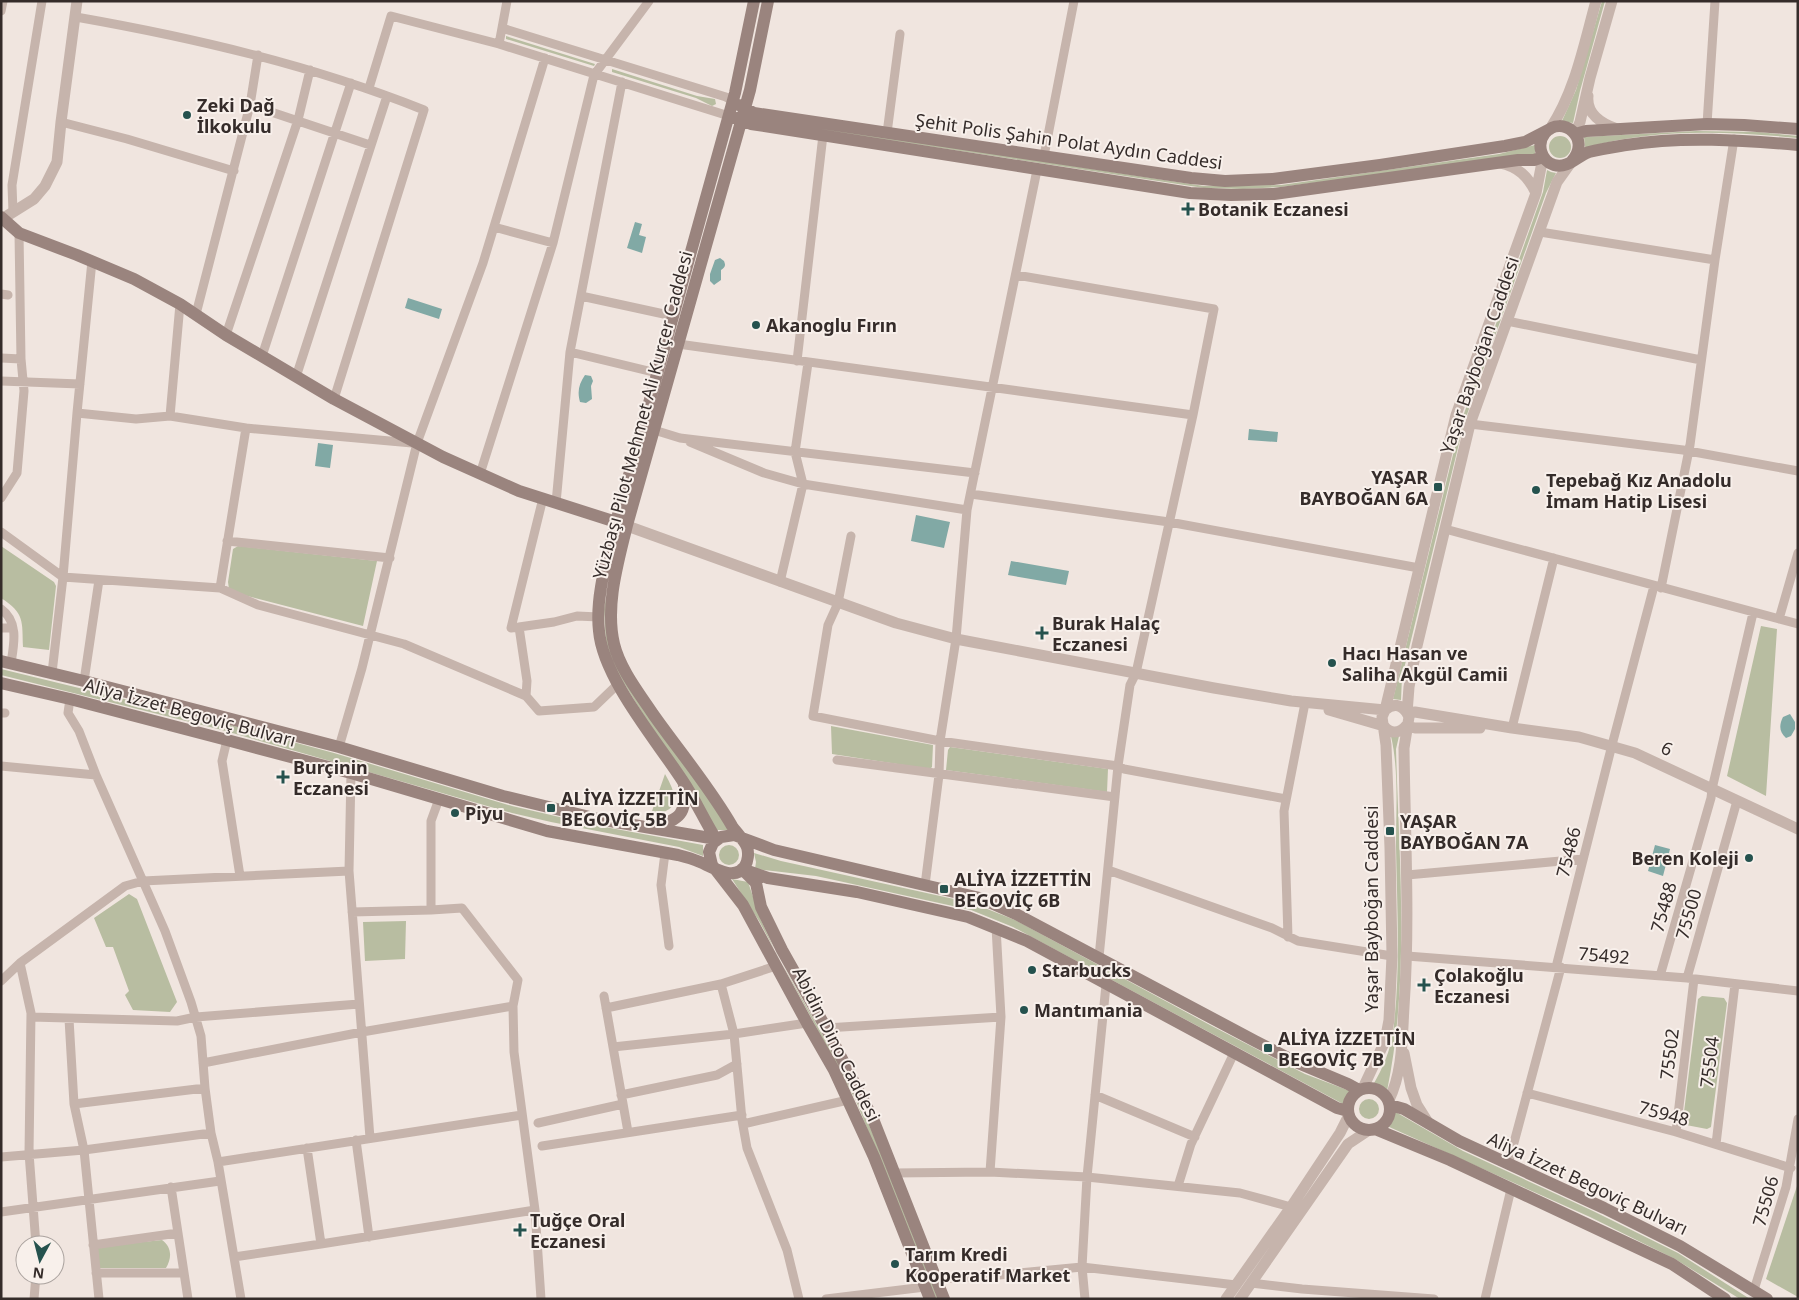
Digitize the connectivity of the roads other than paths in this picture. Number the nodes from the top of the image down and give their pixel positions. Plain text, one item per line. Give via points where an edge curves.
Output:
1 (3, 1) edge
2 (42, 1) edge
3 (77, 1) edge
4 (507, 1) edge
5 (649, 1) edge
6 (754, 1) edge
7 (768, 1) edge
8 (1074, 1) edge
9 (1596, 1) edge
10 (1612, 1) edge
11 (1715, 1) edge
12 (1, 11) edge
13 (76, 16) junction
14 (502, 28) junction
15 (900, 34) dead end
16 (499, 44) junction
17 (258, 55) junction
18 (546, 58) junction
19 (606, 60) junction
20 (310, 70) junction
21 (596, 73) junction
22 (1590, 78) junction
23 (622, 82) junction
24 (351, 83) junction
25 (368, 88) junction
26 (387, 96) junction
27 (733, 101) junction
28 (250, 105) junction
29 (744, 108) junction
30 (729, 116) junction
31 (298, 120) junction
32 (741, 120) junction
33 (61, 122) junction
34 (1707, 124) junction
35 (1550, 129) junction
36 (1798, 129) edge
37 (1619, 130) junction
38 (335, 133) junction
39 (887, 133) junction
40 (1575, 134) junction
41 (824, 135) junction
42 (1734, 139) junction
43 (370, 144) junction
44 (1798, 145) edge
45 (1044, 156) junction
46 (1543, 157) junction
47 (1572, 161) junction
48 (1498, 163) junction
49 (1037, 170) junction
50 (234, 171) junction
51 (1536, 193) junction
52 (5, 216) edge
53 (494, 227) junction
54 (1540, 232) junction
55 (19, 233) junction
56 (553, 243) junction
57 (1715, 260) junction
58 (92, 261) junction
59 (1016, 275) junction
60 (580, 296) junction
61 (180, 304) junction
62 (196, 314) junction
63 (673, 316) junction
64 (1507, 321) junction
65 (226, 335) junction
66 (678, 344) junction
67 (570, 352) junction
68 (262, 356) junction
69 (1, 358) edge
70 (21, 359) junction
71 (1702, 360) junction
72 (797, 361) junction
73 (808, 363) junction
74 (657, 373) junction
75 (296, 376) junction
76 (1, 381) edge
77 (24, 383) junction
78 (80, 384) junction
79 (993, 388) junction
80 (334, 400) junction
81 (77, 413) junction
82 (1193, 415) junction
83 (170, 416) junction
84 (1470, 424) junction
85 (246, 428) junction
86 (654, 430) junction
87 (680, 438) junction
88 (417, 443) junction
89 (1688, 451) junction
90 (795, 452) junction
91 (1798, 471) edge
92 (975, 473) junction
93 (480, 474) junction
94 (803, 484) junction
95 (971, 494) junction
96 (1, 498) edge
97 (543, 498) junction
98 (556, 503) junction
99 (967, 510) junction
100 (1169, 522) junction
101 (621, 523) junction
102 (1445, 529) junction
103 (1, 532) edge
104 (851, 536) dead end
105 (227, 541) junction
106 (1798, 552) edge
107 (390, 558) junction
108 (1554, 558) junction
109 (1419, 568) junction
110 (63, 577) junction
111 (99, 580) junction
112 (780, 582) junction
113 (1658, 587) junction
114 (220, 588) junction
115 (838, 603) junction
116 (1, 608) edge
117 (1753, 612) junction
118 (599, 616) junction
119 (1779, 619) junction
120 (1798, 624) edge
121 (519, 627) junction
122 (1, 628) edge
123 (13, 628) junction
124 (371, 635) junction
125 (956, 639) junction
126 (6, 662) edge
127 (52, 673) junction
128 (1136, 673) junction
129 (84, 681) junction
130 (1, 683) edge
131 (618, 684) junction
132 (526, 696) junction
133 (70, 699) junction
134 (1305, 703) junction
135 (1385, 710) junction
136 (1407, 713) junction
137 (1384, 726) junction
138 (1406, 726) junction
139 (1512, 728) junction
140 (227, 740) junction
141 (940, 741) junction
142 (1612, 745) junction
143 (339, 747) junction
144 (837, 760) dead end
145 (1, 766) edge
146 (1118, 766) junction
147 (351, 773) junction
148 (96, 775) junction
149 (939, 775) junction
150 (684, 782) junction
151 (1712, 788) junction
152 (1115, 797) junction
153 (1286, 798) junction
154 (439, 799) junction
155 (1737, 801) junction
156 (651, 828) junction
157 (1798, 829) edge
158 (740, 838) junction
159 (716, 839) junction
160 (665, 853) junction
161 (1583, 859) junction
162 (742, 869) junction
163 (349, 870) junction
164 (717, 870) junction
165 (1108, 870) junction
166 (1407, 875) junction
167 (240, 876) junction
168 (143, 881) junction
169 (925, 886) junction
170 (431, 910) junction
171 (352, 912) junction
172 (996, 927) junction
173 (1288, 937) junction
174 (669, 946) dead end
175 (1392, 956) junction
176 (1408, 956) junction
177 (1099, 957) junction
178 (20, 963) junction
179 (776, 966) junction
180 (1559, 967) junction
181 (1660, 976) junction
182 (1690, 979) junction
183 (1, 981) edge
184 (721, 984) junction
185 (1735, 984) junction
186 (1106, 985) junction
187 (1798, 991) edge
188 (604, 996) dead end
189 (359, 1004) junction
190 (513, 1006) junction
191 (606, 1008) junction
192 (31, 1017) junction
193 (1001, 1017) junction
194 (69, 1018) junction
195 (196, 1018) junction
196 (807, 1023) junction
197 (826, 1028) junction
198 (362, 1032) junction
199 (734, 1034) junction
200 (613, 1046) junction
201 (1402, 1046) junction
202 (1234, 1053) junction
203 (203, 1063) junction
204 (737, 1064) junction
205 (205, 1088) junction
206 (1361, 1089) junction
207 (1527, 1093) junction
208 (1095, 1095) junction
209 (622, 1099) junction
210 (848, 1100) junction
211 (1389, 1102) junction
212 (74, 1104) junction
213 (1348, 1113) junction
214 (522, 1115) junction
215 (742, 1119) junction
216 (1798, 1119) edge
217 (538, 1123) dead end
218 (1429, 1124) junction
219 (1372, 1129) junction
220 (628, 1132) junction
221 (1676, 1132) junction
222 (211, 1133) junction
223 (1195, 1137) junction
224 (370, 1138) junction
225 (356, 1140) junction
226 (1716, 1144) junction
227 (542, 1146) dead end
228 (307, 1148) junction
229 (84, 1150) junction
230 (29, 1153) junction
231 (1, 1156) edge
232 (218, 1162) junction
233 (1794, 1163) edge
234 (1508, 1165) junction
235 (990, 1172) junction
236 (894, 1174) junction
237 (1086, 1177) junction
238 (220, 1181) junction
239 (1178, 1186) junction
240 (172, 1187) junction
241 (1510, 1189) junction
242 (88, 1200) junction
243 (1291, 1207) junction
244 (32, 1208) junction
245 (535, 1210) junction
246 (1, 1212) edge
247 (178, 1233) junction
248 (35, 1235) edge
249 (369, 1237) junction
250 (321, 1244) junction
251 (94, 1245) junction
252 (234, 1257) junction
253 (1082, 1267) junction
254 (96, 1273) junction
255 (184, 1273) junction
256 (936, 1278) junction
257 (1251, 1283) junction
258 (35, 1285) edge
259 (1236, 1285) junction
260 (1302, 1289) junction
261 (1754, 1290) junction
262 (928, 1293) edge
263 (1342, 1295) edge
264 (34, 1299) edge
265 (99, 1299) edge
266 (188, 1299) edge
267 (241, 1299) edge
268 (540, 1299) edge
269 (798, 1299) edge
270 (826, 1299) edge
271 (944, 1299) edge
272 (1085, 1299) edge
273 (1226, 1299) edge
274 (1240, 1299) edge
275 (1301, 1299) edge
276 (1434, 1299) edge
277 (1485, 1299) edge
278 (1725, 1299) edge
279 (1767, 1299) edge

1 - 12 street
2 - 52 street
3 - 13 street
4 - 14 street
5 - 19 street
6 - 27 main road, Yüzbaşı Pilot Mehmet Ali Kurçer Caddesi
7 - 29 main road, Yüzbaşı Pilot Mehmet Ali Kurçer Caddesi
8 - 45 street
9 - 35 street via 1574,76 1558,118
10 - 22 street
11 - 34 street
13 - 17 street
13 - 33 street
14 - 16 street
14 - 19 street
15 - 39 street
16 - 18 street
16 - 25 street via 391,16
17 - 20 street
17 - 28 street
18 - 21 street
18 - 53 street
19 - 21 street
19 - 27 street
20 - 24 street
20 - 31 street
21 - 23 street
21 - 56 street
22 - 37 street via 1587,103 1593,116
22 - 40 street
23 - 30 street
23 - 60 street
24 - 25 street
24 - 38 street
25 - 26 street
26 - 43 street
26 - 80 street via 424,110
27 - 29 main road, Şehit Polis Şahin Polat Aydın Caddesi
27 - 30 main road, Yüzbaşı Pilot Mehmet Ali Kurçer Caddesi
28 - 31 street
28 - 50 street
29 - 32 main road, Yüzbaşı Pilot Mehmet Ali Kurçer Caddesi
29 - 39 main road, Şehit Polis Şahin Polat Aydın Caddesi via 754,113
30 - 32 main road, Şehit Polis Şahin Polat Aydın Caddesi
30 - 63 main road, Yüzbaşı Pilot Mehmet Ali Kurçer Caddesi
31 - 38 street
31 - 65 street
32 - 41 main road, Şehit Polis Şahin Polat Aydın Caddesi
32 - 66 main road, Yüzbaşı Pilot Mehmet Ali Kurçer Caddesi
33 - 50 street
33 - 52 street via 53,173 34,199
34 - 36 main road
34 - 37 main road
35 - 40 main road via 1564,127
35 - 45 main road, Şehit Polis Şahin Polat Aydın Caddesi via 1525,142 1484,150 1273,179 1225,181 1191,178
35 - 46 main road via 1540,146
37 - 40 main road
38 - 43 street
38 - 68 street
39 - 45 main road, Şehit Polis Şahin Polat Aydın Caddesi
40 - 47 main road via 1579,151
41 - 49 main road, Şehit Polis Şahin Polat Aydın Caddesi
41 - 72 street
42 - 44 main road
42 - 47 main road via 1628,145 1586,153
42 - 57 street, 75486
43 - 75 street
46 - 47 main road via 1561,166
46 - 48 main road, Şehit Polis Şahin Polat Aydın Caddesi
46 - 51 street, Yaşar Bayboğan Caddesi
47 - 54 street, Yaşar Bayboğan Caddesi via 1557,182
48 - 49 main road, Şehit Polis Şahin Polat Aydın Caddesi via 1274,194 1231,195 1190,193
48 - 51 street via 1518,169
49 - 59 street
50 - 62 street
51 - 109 street, Yaşar Bayboğan Caddesi via 1456,415
52 - 55 main road
53 - 56 street
53 - 88 street
54 - 57 street
54 - 64 street, Yaşar Bayboğan Caddesi
55 - 58 main road
55 - 70 street
56 - 93 street
57 - 71 street, 75486
58 - 61 main road
58 - 78 street
59 - 79 street
59 - 82 street via 1214,309
60 - 63 street
60 - 67 street
61 - 62 main road
61 - 83 street
62 - 65 main road
63 - 74 main road, Yüzbaşı Pilot Mehmet Ali Kurçer Caddesi
64 - 71 street
64 - 84 street, Yaşar Bayboğan Caddesi
65 - 68 main road
66 - 72 street
66 - 86 main road, Yüzbaşı Pilot Mehmet Ali Kurçer Caddesi
67 - 74 street
67 - 98 street
68 - 75 main road
69 - 70 street
70 - 77 street
71 - 89 street, 75486
72 - 73 street
73 - 79 street
73 - 90 street
74 - 101 main road, Yüzbaşı Pilot Mehmet Ali Kurçer Caddesi
75 - 80 main road
76 - 77 street
77 - 78 street
77 - 96 street via 17,472
78 - 81 street
79 - 82 street
79 - 92 street
80 - 88 main road
81 - 83 street via 136,419
81 - 110 street
82 - 100 street
83 - 85 street
84 - 89 street
84 - 102 street, Yaşar Bayboğan Caddesi
85 - 88 street
85 - 105 street
86 - 87 street
86 - 101 main road, Yüzbaşı Pilot Mehmet Ali Kurçer Caddesi
87 - 90 street
87 - 94 street via 764,473
88 - 93 main road
88 - 107 street
89 - 91 street
89 - 113 street, 75486
90 - 92 street
90 - 94 street
92 - 95 street
93 - 97 main road
94 - 99 street
94 - 112 street
95 - 99 street
95 - 100 street
97 - 98 main road
97 - 121 street via 511,628
98 - 101 main road
99 - 125 street
100 - 109 street
100 - 128 street
101 - 112 street
101 - 118 main road, Yüzbaşı Pilot Mehmet Ali Kurçer Caddesi via 601,592
101 - 158 main road, Yüzbaşı Pilot Mehmet Ali Kurçer Caddesi via 610,622 614,646 641,696 718,802
102 - 108 street
102 - 136 street, Yaşar Bayboğan Caddesi via 1417,646
103 - 110 street
104 - 115 street
105 - 107 street
105 - 114 street
106 - 119 street
107 - 124 street
108 - 113 street
108 - 139 street
109 - 135 street, Yaşar Bayboğan Caddesi
110 - 111 street
110 - 127 street
111 - 114 street
111 - 129 street
112 - 115 street
113 - 117 street
113 - 142 street, 75486
114 - 124 street via 258,606
115 - 125 street
115 - 141 street via 828,624 813,716
116 - 123 street via 10,618
117 - 119 street
117 - 151 street, 75488
118 - 121 street via 577,616
118 - 131 main road, Yüzbaşı Pilot Mehmet Ali Kurçer Caddesi via 602,651
119 - 120 street
121 - 132 street via 527,681
122 - 123 street
123 - 126 street via 15,640
124 - 132 street via 404,644
124 - 143 street
125 - 128 street
125 - 141 street
126 - 127 main road, Aliya İzzet Begoviç Bulvarı
127 - 129 main road, Aliya İzzet Begoviç Bulvarı
128 - 134 street
128 - 146 street via 1130,685
129 - 143 main road, Aliya İzzet Begoviç Bulvarı
130 - 133 main road, Aliya İzzet Begoviç Bulvarı
131 - 132 street via 594,707 539,711
131 - 150 main road, Yüzbaşı Pilot Mehmet Ali Kurçer Caddesi
133 - 140 main road, Aliya İzzet Begoviç Bulvarı
133 - 148 street via 68,713 80,731
134 - 135 street
134 - 137 street
134 - 153 street
135 - 136 street via 1396,705
135 - 137 street
136 - 138 street
136 - 139 street
137 - 138 street via 1394,732
137 - 175 street, Yaşar Bayboğan Caddesi
138 - 139 street
138 - 166 street, Yaşar Bayboğan Caddesi
139 - 142 street, 6 via 1580,736
140 - 147 main road, Aliya İzzet Begoviç Bulvarı
140 - 167 street via 222,761
141 - 146 street
141 - 149 street
142 - 151 street, 6
142 - 161 street, 75486
143 - 156 main road, Aliya İzzet Begoviç Bulvarı via 503,796
144 - 149 street
145 - 148 street
146 - 152 street
146 - 153 street
147 - 154 main road, Aliya İzzet Begoviç Bulvarı
147 - 163 street
148 - 168 street
149 - 152 street
149 - 169 street
150 - 156 main road via 685,802 680,815
150 - 159 main road, Yüzbaşı Pilot Mehmet Ali Kurçer Caddesi
151 - 155 street, 6
151 - 181 street, 75488
152 - 165 street
153 - 173 street
154 - 160 main road, Aliya İzzet Begoviç Bulvarı via 547,831
154 - 170 street via 431,821
155 - 157 street, 6
155 - 182 street, 75500
156 - 159 main road, Aliya İzzet Begoviç Bulvarı
158 - 159 main road via 727,835
158 - 162 main road via 748,853
158 - 169 main road via 774,850
159 - 164 main road via 709,852
160 - 164 main road, Aliya İzzet Begoviç Bulvarı
160 - 174 street via 661,886
161 - 166 street
161 - 180 street, 75486
162 - 164 main road via 731,873
162 - 172 main road via 768,878 857,892 968,916
162 - 197 main road, Abidin Dino Caddesi via 756,883 761,907
163 - 167 street
163 - 171 street
164 - 179 main road, Abidin Dino Caddesi via 743,905
165 - 173 street via 1272,928
165 - 177 street
166 - 176 street, Yaşar Bayboğan Caddesi
167 - 168 street
168 - 178 street via 125,886
168 - 195 street
169 - 177 main road via 980,898
170 - 171 street
170 - 190 street via 462,908 518,980
171 - 189 street
172 - 186 main road
172 - 193 street
173 - 175 street
175 - 206 street, Yaşar Bayboğan Caddesi via 1385,1041
176 - 180 street, 75492
176 - 201 street, Yaşar Bayboğan Caddesi
177 - 206 main road via 1255,1042
178 - 183 street
178 - 192 street
179 - 184 street
179 - 196 main road, Abidin Dino Caddesi
180 - 181 street, 75492
180 - 207 street, 75486
181 - 182 street, 75492
182 - 185 street, 75492
182 - 221 street, 75502
184 - 191 street
184 - 199 street
185 - 187 street, 75492
185 - 226 street, 75504
186 - 202 main road
186 - 208 street
188 - 191 street
189 - 195 street
189 - 198 street
190 - 198 street
190 - 214 street via 514,1052
191 - 200 street
192 - 194 street
192 - 230 street
193 - 197 street
193 - 235 street
194 - 195 street via 177,1021
194 - 212 street
195 - 203 street
196 - 199 street
196 - 210 main road, Abidin Dino Caddesi
197 - 236 main road, Abidin Dino Caddesi via 873,1119
198 - 203 street
198 - 224 street
199 - 200 street
199 - 204 street
200 - 209 street
201 - 211 street, Yaşar Bayboğan Caddesi via 1396,1084
201 - 218 street via 1411,1088
202 - 213 main road
202 - 223 street
203 - 205 street
204 - 209 street via 717,1075
204 - 215 street
205 - 212 street
205 - 222 street
206 - 211 main road via 1376,1088
206 - 213 main road via 1352,1096
207 - 221 street, 75948
207 - 234 street, 75486
208 - 223 street
208 - 237 street
209 - 217 street
209 - 220 street
210 - 215 street
210 - 262 main road, Abidin Dino Caddesi
211 - 218 main road, Aliya İzzet Begoviç Bulvarı
211 - 219 main road via 1386,1121
212 - 229 street
213 - 219 main road via 1358,1127
213 - 243 street via 1340,1133
214 - 224 street
214 - 245 street
215 - 220 street
215 - 269 street via 746,1148 787,1250
216 - 233 street, 75506
218 - 234 main road, Aliya İzzet Begoviç Bulvarı
219 - 241 main road, Aliya İzzet Begoviç Bulvarı via 1450,1160
219 - 257 street via 1348,1144
220 - 227 street
221 - 226 street, 75948
222 - 229 street
222 - 232 street
223 - 239 street
224 - 225 street
225 - 228 street
225 - 249 street
226 - 233 street, 75948
228 - 232 street
228 - 250 street
229 - 230 street
229 - 242 street
230 - 231 street
230 - 244 street
232 - 238 street
233 - 261 street, 75506
234 - 261 main road, Aliya İzzet Begoviç Bulvarı via 1680,1246
235 - 236 street
235 - 237 street
236 - 256 main road, Abidin Dino Caddesi
237 - 239 street
237 - 253 street
238 - 240 street
238 - 252 street
239 - 243 street via 1240,1193
240 - 242 street
240 - 247 street
241 - 277 street
241 - 278 main road, Aliya İzzet Begoviç Bulvarı via 1672,1264
242 - 244 street
242 - 251 street
243 - 259 street
244 - 246 street
244 - 248 street
245 - 249 street
245 - 268 street
247 - 251 street
247 - 255 street
249 - 250 street
250 - 252 street
251 - 254 street
252 - 267 street
253 - 256 street
253 - 259 street
253 - 272 street
254 - 255 street
254 - 265 street
255 - 266 street
256 - 271 main road, Abidin Dino Caddesi
257 - 260 street
257 - 274 street
258 - 264 street
259 - 273 street
260 - 263 street
260 - 275 street
261 - 279 main road, Aliya İzzet Begoviç Bulvarı
262 - 270 street
263 - 276 street

